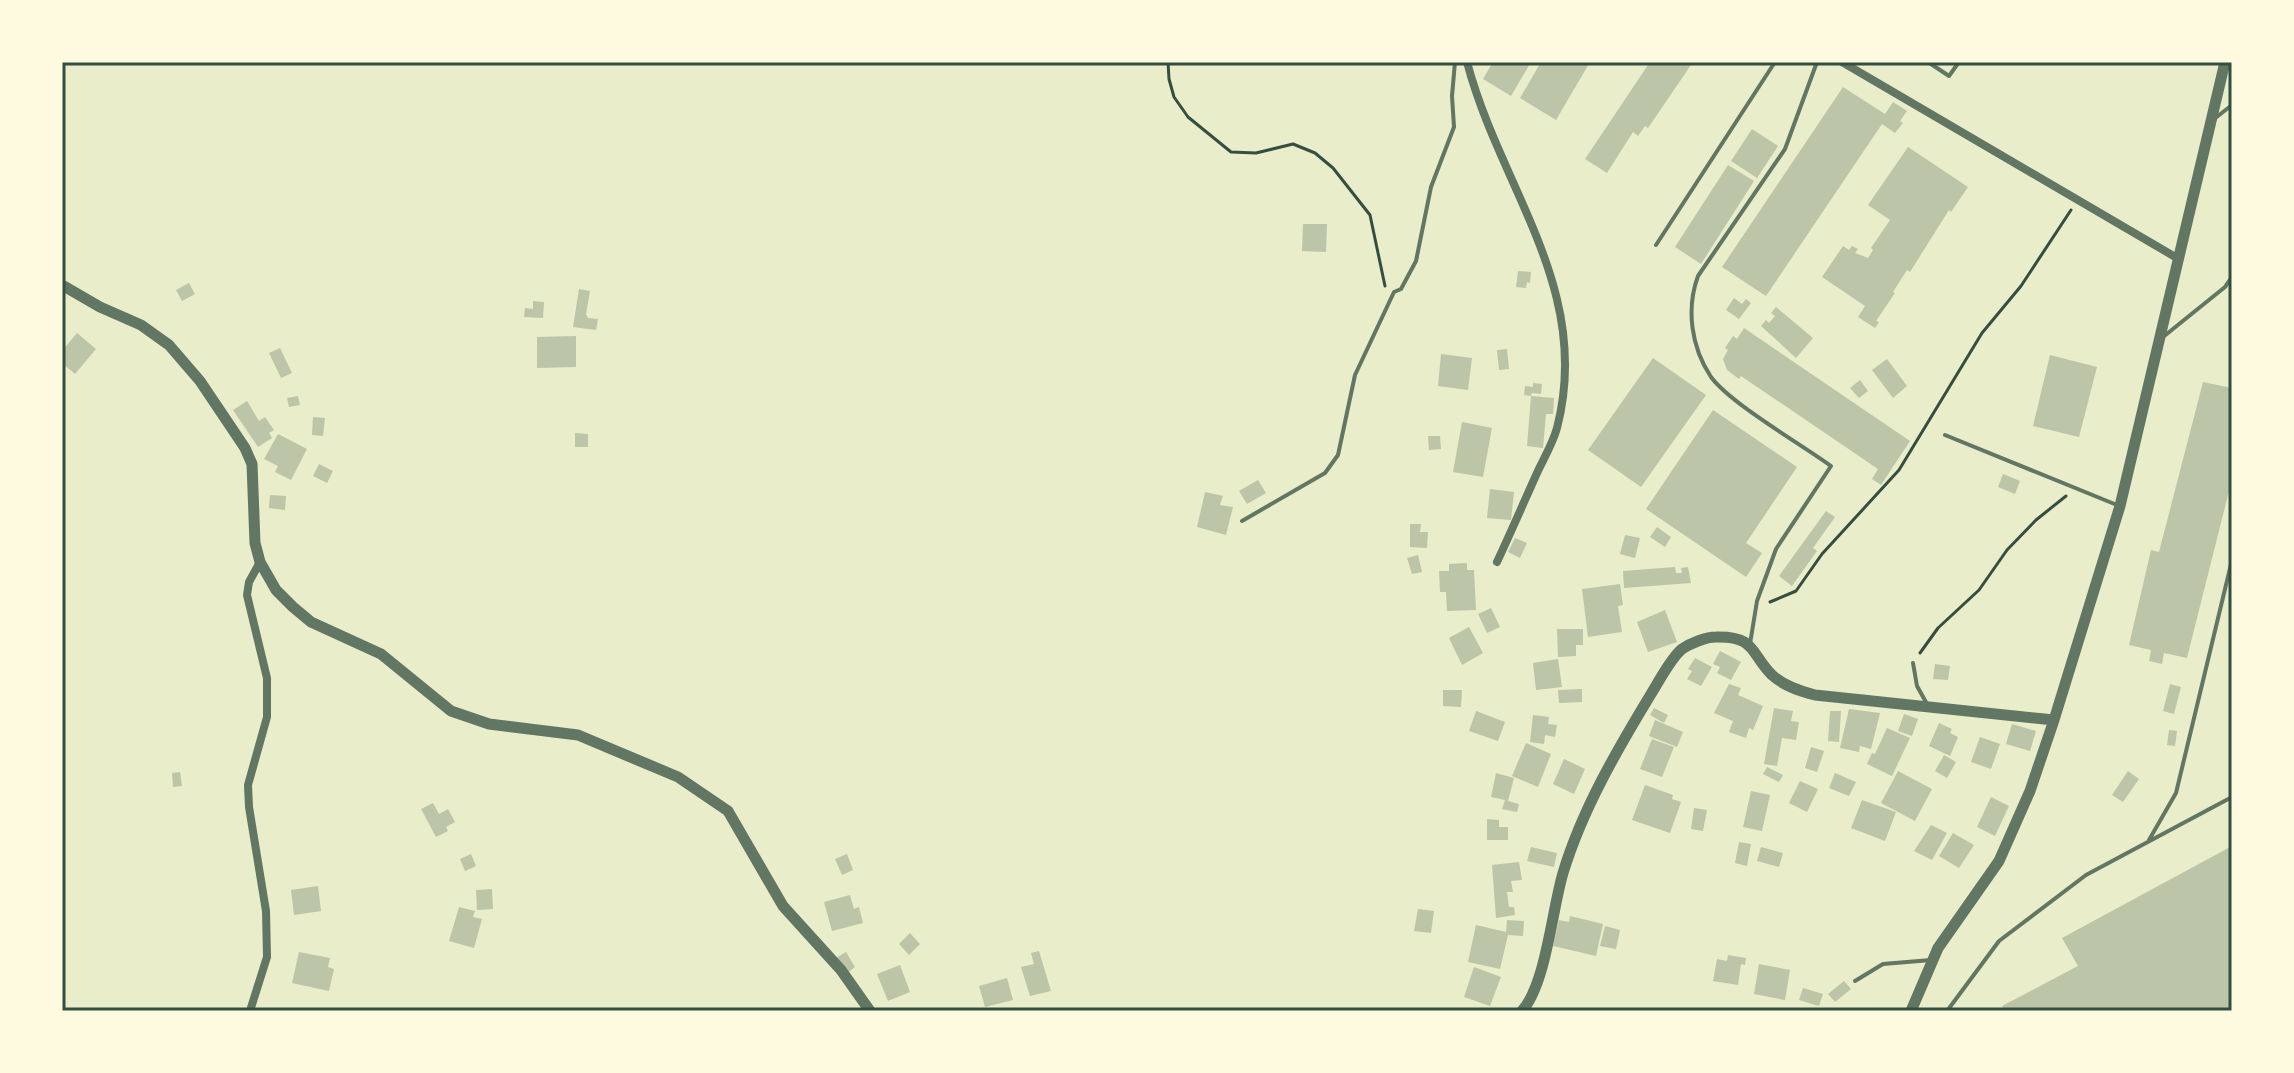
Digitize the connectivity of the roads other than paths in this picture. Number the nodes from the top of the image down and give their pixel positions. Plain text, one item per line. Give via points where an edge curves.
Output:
1 (1455, 62) edge
2 (1467, 62) edge
3 (1775, 62) edge
4 (1817, 62) edge
5 (1842, 62) edge
6 (1928, 62) edge
7 (1959, 62) edge
8 (2225, 62) edge
9 (2232, 105) edge
10 (2209, 123) junction
11 (1656, 245) dead end
12 (2177, 258) junction
13 (2232, 277) edge
14 (62, 285) edge
15 (2158, 341) junction
16 (1945, 435) dead end
17 (2120, 506) junction
18 (1242, 521) dead end
19 (2232, 560) edge
20 (260, 562) junction
21 (1497, 562) dead end
22 (1750, 644) junction
23 (1913, 663) road end
24 (1928, 706) junction
25 (2054, 720) junction
26 (2232, 797) edge
27 (2148, 842) junction
28 (1932, 960) junction
29 (1855, 981) dead end
30 (250, 1011) edge
31 (870, 1011) edge
32 (1522, 1011) edge
33 (1911, 1011) edge
34 (1947, 1011) edge

1 - 18 lane via 1454,127 1431,187 1416,261 1394,292 1355,375 1338,455 1325,473
2 - 21 street via 1533,229 1564,327 1556,429
3 - 11 lane
4 - 22 lane via 1785,149 1698,276 1691,297 1696,343 1712,379 1831,466 1776,549
5 - 12 street
6 - 7 lane via 1949,76
8 - 10 street
9 - 10 lane
10 - 12 street
12 - 15 street
13 - 15 lane
14 - 20 street via 169,345 209,393 252,464
15 - 17 street
16 - 17 lane
17 - 25 street
19 - 27 lane via 2176,793
20 - 30 street via 247,595 267,678 267,717 248,785 266,911 267,957
20 - 31 street via 276,590 311,622 381,654 451,711 489,724 578,735 678,777 728,811 783,906
22 - 24 street via 1771,673 1799,690
22 - 32 street via 1713,636 1698,641 1681,650 1660,679 1574,840 1536,987
23 - 24 lane
24 - 25 street
25 - 28 street via 1999,861
26 - 27 lane
27 - 34 lane via 2086,875 1999,941
28 - 29 lane via 1883,964
28 - 33 street

